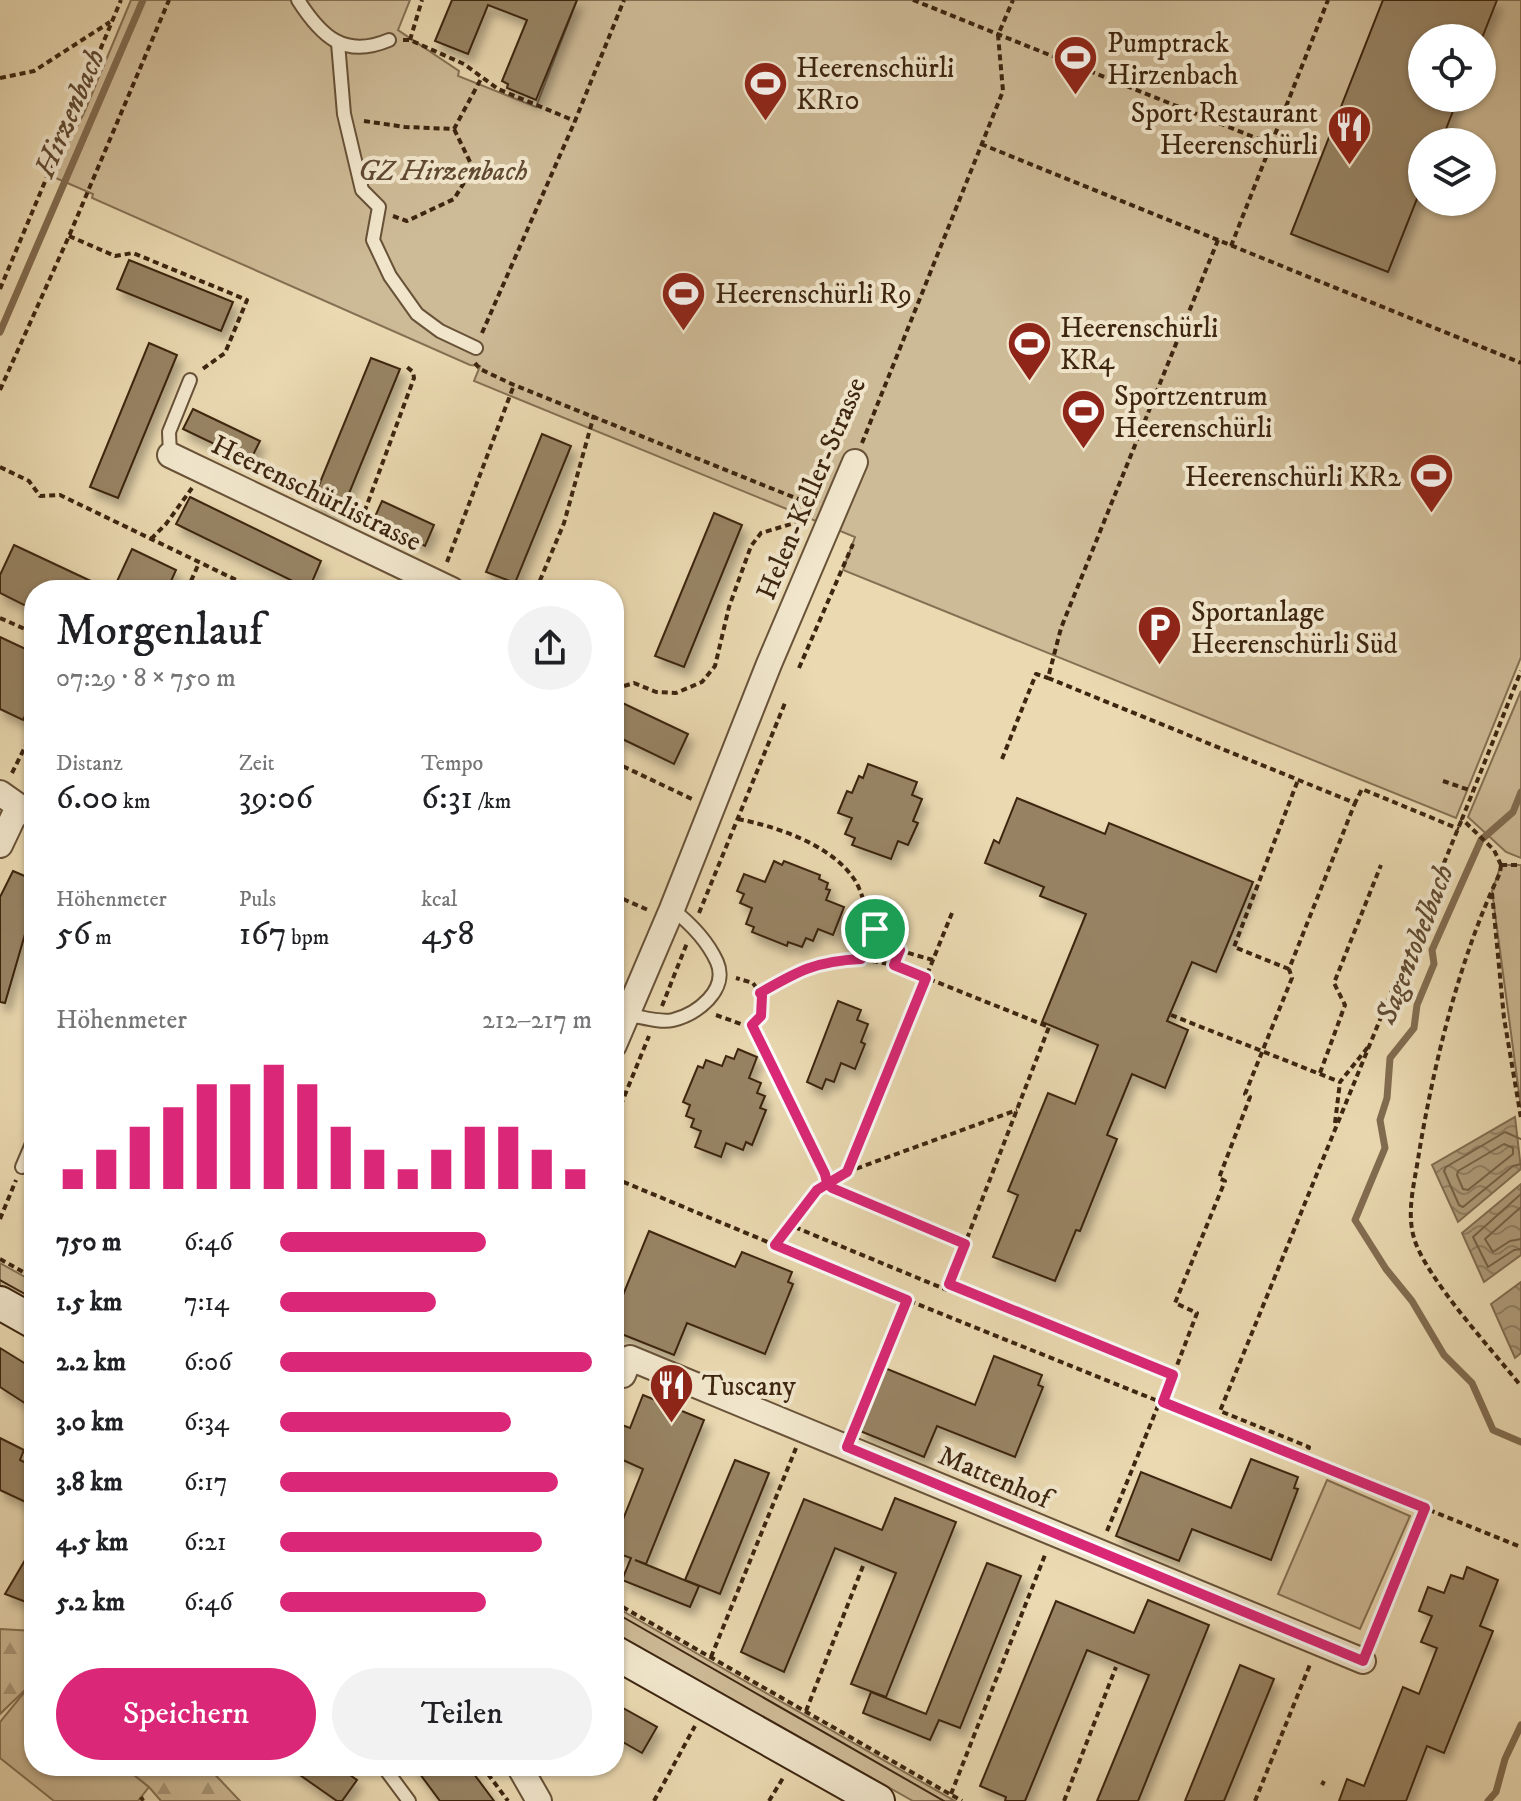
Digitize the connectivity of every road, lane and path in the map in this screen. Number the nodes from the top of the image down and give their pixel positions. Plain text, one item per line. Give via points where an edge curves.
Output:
1 (121, 0) edge
2 (169, 0) edge
3 (298, 0) edge
4 (422, 0) edge
5 (624, 0) edge
6 (913, 0) edge
7 (1013, 0) edge
8 (1328, 0) edge
9 (111, 22) junction
10 (998, 35) junction
11 (389, 40) joint
12 (410, 40) junction
13 (338, 43) junction
14 (482, 77) junction
15 (0, 78) edge
16 (345, 119) junction
17 (575, 121) junction
18 (454, 129) junction
19 (981, 144) junction
20 (1271, 144) junction
21 (378, 211) junction
22 (69, 236) junction
23 (1218, 240) junction
24 (1231, 246) junction
25 (0, 289) edge
26 (476, 348) junction
27 (1521, 363) edge
28 (407, 367) dead end
29 (193, 377) joint
30 (514, 385) junction
31 (0, 390) edge
32 (594, 415) junction
33 (170, 455) joint
34 (855, 462) joint
35 (0, 467) edge
36 (202, 483) dead end
37 (819, 507) dead end
38 (815, 519) dead end
39 (356, 531) dead end
40 (151, 539) junction
41 (853, 544) dead end
42 (199, 562) junction
43 (191, 580) edge
44 (236, 580) edge
45 (433, 580) edge
46 (442, 580) edge
47 (540, 580) edge
48 (0, 618) edge
49 (24, 629) edge
50 (799, 668) dead end
51 (1521, 671) edge
52 (1048, 678) junction
53 (624, 686) dead end
54 (1002, 759) dead end
55 (24, 766) edge
56 (624, 767) edge
57 (1298, 780) junction
58 (1443, 781) dead end
59 (1472, 791) junction
60 (15, 800) edge
61 (699, 803) dead end
62 (1355, 803) junction
63 (737, 819) dead end
64 (1462, 819) junction
65 (1459, 829) junction
66 (0, 845) edge
67 (1381, 865) dead end
68 (1501, 865) junction
69 (1521, 865) edge
70 (1492, 891) junction
71 (624, 898) edge
72 (663, 910) junction
73 (952, 913) dead end
74 (875, 929) junction
75 (900, 950) junction
76 (861, 959) junction
77 (933, 960) junction
78 (894, 965) junction
79 (1289, 969) junction
80 (718, 972) junction
81 (926, 978) junction
82 (760, 993) junction
83 (699, 1007) junction
84 (629, 1015) junction
85 (1171, 1015) dead end
86 (624, 1025) edge
87 (752, 1025) junction
88 (1372, 1042) junction
89 (1262, 1051) junction
90 (1320, 1073) junction
91 (1340, 1082) junction
92 (1017, 1110) junction
93 (1521, 1118) edge
94 (1334, 1131) junction
95 (24, 1162) edge
96 (22, 1167) joint
97 (847, 1172) junction
98 (624, 1182) edge
99 (827, 1183) junction
100 (0, 1219) edge
101 (792, 1226) junction
102 (965, 1244) junction
103 (775, 1245) junction
104 (0, 1259) edge
105 (24, 1272) edge
106 (949, 1284) junction
107 (907, 1300) junction
108 (0, 1303) edge
109 (24, 1316) edge
110 (624, 1373) edge
111 (1173, 1375) junction
112 (1521, 1386) edge
113 (1162, 1401) junction
114 (804, 1430) junction
115 (847, 1447) junction
116 (1305, 1459) junction
117 (1425, 1508) junction
118 (1054, 1533) junction
119 (1521, 1547) edge
120 (1099, 1552) junction
121 (863, 1566) dead end
122 (624, 1608) edge
123 (1319, 1643) junction
124 (711, 1657) junction
125 (624, 1658) edge
126 (1363, 1661) joint
127 (1116, 1667) dead end
128 (806, 1711) junction
129 (695, 1726) dead end
130 (390, 1776) edge
131 (489, 1776) edge
132 (525, 1776) edge
133 (783, 1778) dead end
134 (951, 1794) junction
135 (409, 1801) edge
136 (508, 1801) edge
137 (539, 1801) edge
138 (654, 1801) edge
139 (769, 1801) edge
140 (878, 1801) edge
141 (962, 1801) edge
142 (1064, 1801) edge
143 (1255, 1801) edge

1 - 9 path
2 - 22 path
3 - 13 lane via 315,27
4 - 12 path
5 - 17 path
6 - 10 path
7 - 10 path
8 - 20 path
9 - 15 path via 34,71
9 - 25 path
10 - 19 path, Helen-Keller-Strasse via 1003,91
10 - 20 path
11 - 12 path
11 - 13 lane via 370,48
12 - 14 path
13 - 16 lane
14 - 17 path via 498,89
14 - 18 path
16 - 18 path
16 - 21 lane via 362,190
17 - 26 path
18 - 21 path via 473,168 454,199 407,221
19 - 23 path
19 - 34 path, Helen-Keller-Strasse
20 - 24 path
21 - 26 lane via 373,240 417,314
22 - 29 path via 115,256 133,253 247,300 225,353
22 - 31 path
23 - 24 path
23 - 52 path via 1061,628
24 - 27 path
26 - 30 path via 474,362 480,369
28 - 39 path via 414,378
29 - 33 lane via 169,432
30 - 32 path
30 - 46 path
32 - 37 path
32 - 47 path via 564,523
33 - 45 street, Heerenschürlistrasse
34 - 72 street, Helen-Keller-Strasse
35 - 40 path via 29,481 40,496 60,495
36 - 40 path via 190,489
38 - 53 path via 761,533 751,546 715,666 702,682 676,693 634,683
40 - 42 path
41 - 50 path
42 - 43 path
42 - 44 path
48 - 49 path
51 - 59 path
52 - 54 path via 1036,674
52 - 57 path
55 - 60 path
56 - 61 path
57 - 62 path
57 - 79 path via 1234,947
58 - 59 path
59 - 64 path
60 - 66 street
62 - 65 path via 1362,789
62 - 79 path
63 - 74 path via 784,830 839,861 857,884
64 - 65 path
64 - 68 path via 1494,850
65 - 88 path
67 - 90 path via 1334,983 1345,1005
68 - 69 path
68 - 70 path
70 - 93 path via 1504,1018
70 - 112 path via 1477,924 1428,1097 1411,1214 1414,1239 1427,1265
71 - 72 path
72 - 80 lane via 694,926
72 - 84 street, Helen-Keller-Strasse
73 - 77 path
74 - 75 path via 878,937
74 - 76 path
75 - 77 path
75 - 78 path
76 - 78 path
76 - 82 path via 829,960
77 - 81 path
78 - 81 path
79 - 89 path via 1292,978
80 - 82 path via 753,983
80 - 83 lane via 708,1003
81 - 92 path via 1049,1027
81 - 97 path
82 - 87 path via 761,1016
83 - 84 lane via 671,1020
83 - 87 path
84 - 86 street, Helen-Keller-Strasse
85 - 89 path
87 - 99 path
88 - 91 path
88 - 94 path
89 - 90 path
89 - 111 path via 1219,1178 1225,1181 1175,1303 1197,1313
90 - 91 path
91 - 94 path
92 - 97 path
92 - 102 path
94 - 116 path via 1220,1411 1309,1447
95 - 96 lane
96 - 100 path
97 - 99 path
98 - 103 path
99 - 101 path
99 - 102 path
101 - 103 path
101 - 106 path via 947,1290
102 - 106 path
103 - 107 path
104 - 105 path
106 - 111 path
107 - 113 path
107 - 115 path
108 - 109 street
110 - 114 street, Mattenhof via 630,1358
111 - 113 path
113 - 116 path
113 - 120 path
114 - 115 street, Mattenhof
114 - 124 path
115 - 118 street, Mattenhof
116 - 117 path
117 - 119 path
117 - 126 path
118 - 120 street, Mattenhof
118 - 134 path
120 - 123 street, Mattenhof
121 - 128 path
122 - 124 path
123 - 126 street, Mattenhof
123 - 143 path
124 - 128 path
125 - 140 street
127 - 142 path
128 - 134 path
129 - 138 path
130 - 135 lane
131 - 136 path
132 - 137 street
133 - 139 path
134 - 141 path

